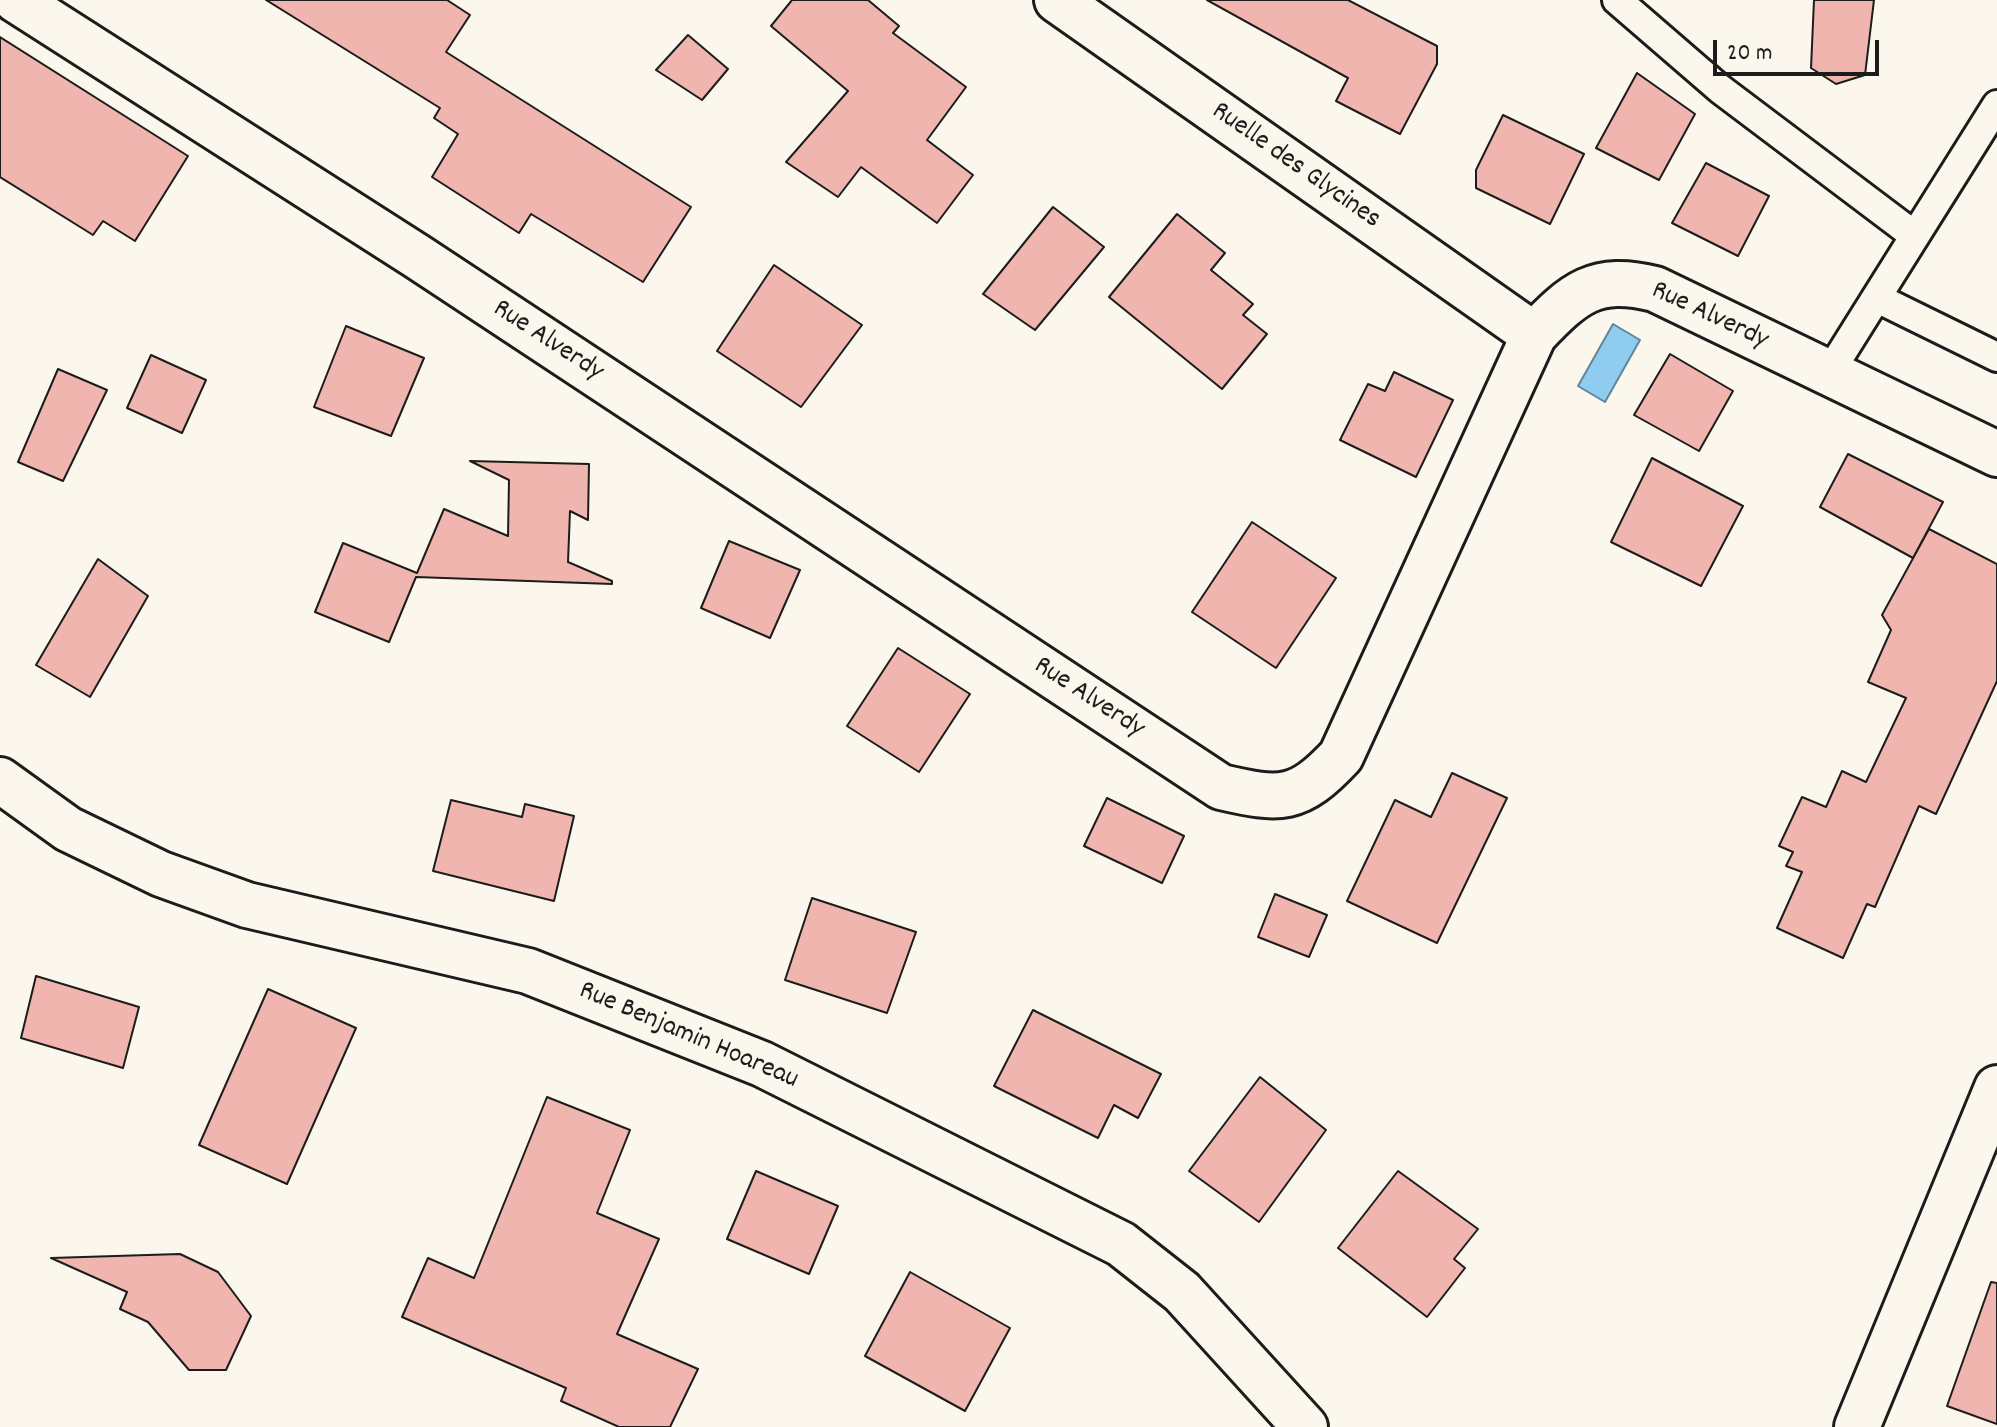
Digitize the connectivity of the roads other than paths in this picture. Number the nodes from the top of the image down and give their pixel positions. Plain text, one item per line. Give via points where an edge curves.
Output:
1 (16, 0) edge
2 (1057, 0) edge
3 (1617, 0) edge
4 (1997, 105) edge
5 (1988, 140) edge
6 (1915, 236) junction
7 (1877, 298) junction
8 (1534, 335) junction
9 (1997, 357) edge
10 (1829, 373) junction
11 (1997, 454) edge
12 (0, 780) edge
13 (1997, 1088) edge
14 (1305, 1427) edge
15 (1857, 1427) edge

1 - 8 street, Rue Alverdy via 431,265 1221,787 1256,795 1290,795 1318,781 1341,756
2 - 8 street, Ruelle des Glycines
3 - 6 lane via 1720,89
4 - 5 lane
5 - 6 lane
6 - 7 lane
7 - 9 lane
7 - 10 lane
8 - 10 street, Rue Alverdy via 1569,298 1624,281 1655,289
10 - 11 street, Rue Alverdy
12 - 14 street, Rue Benjamin Hoareau via 68,829 161,874 247,905 528,971 762,1064 1121,1244 1182,1292
13 - 15 street

